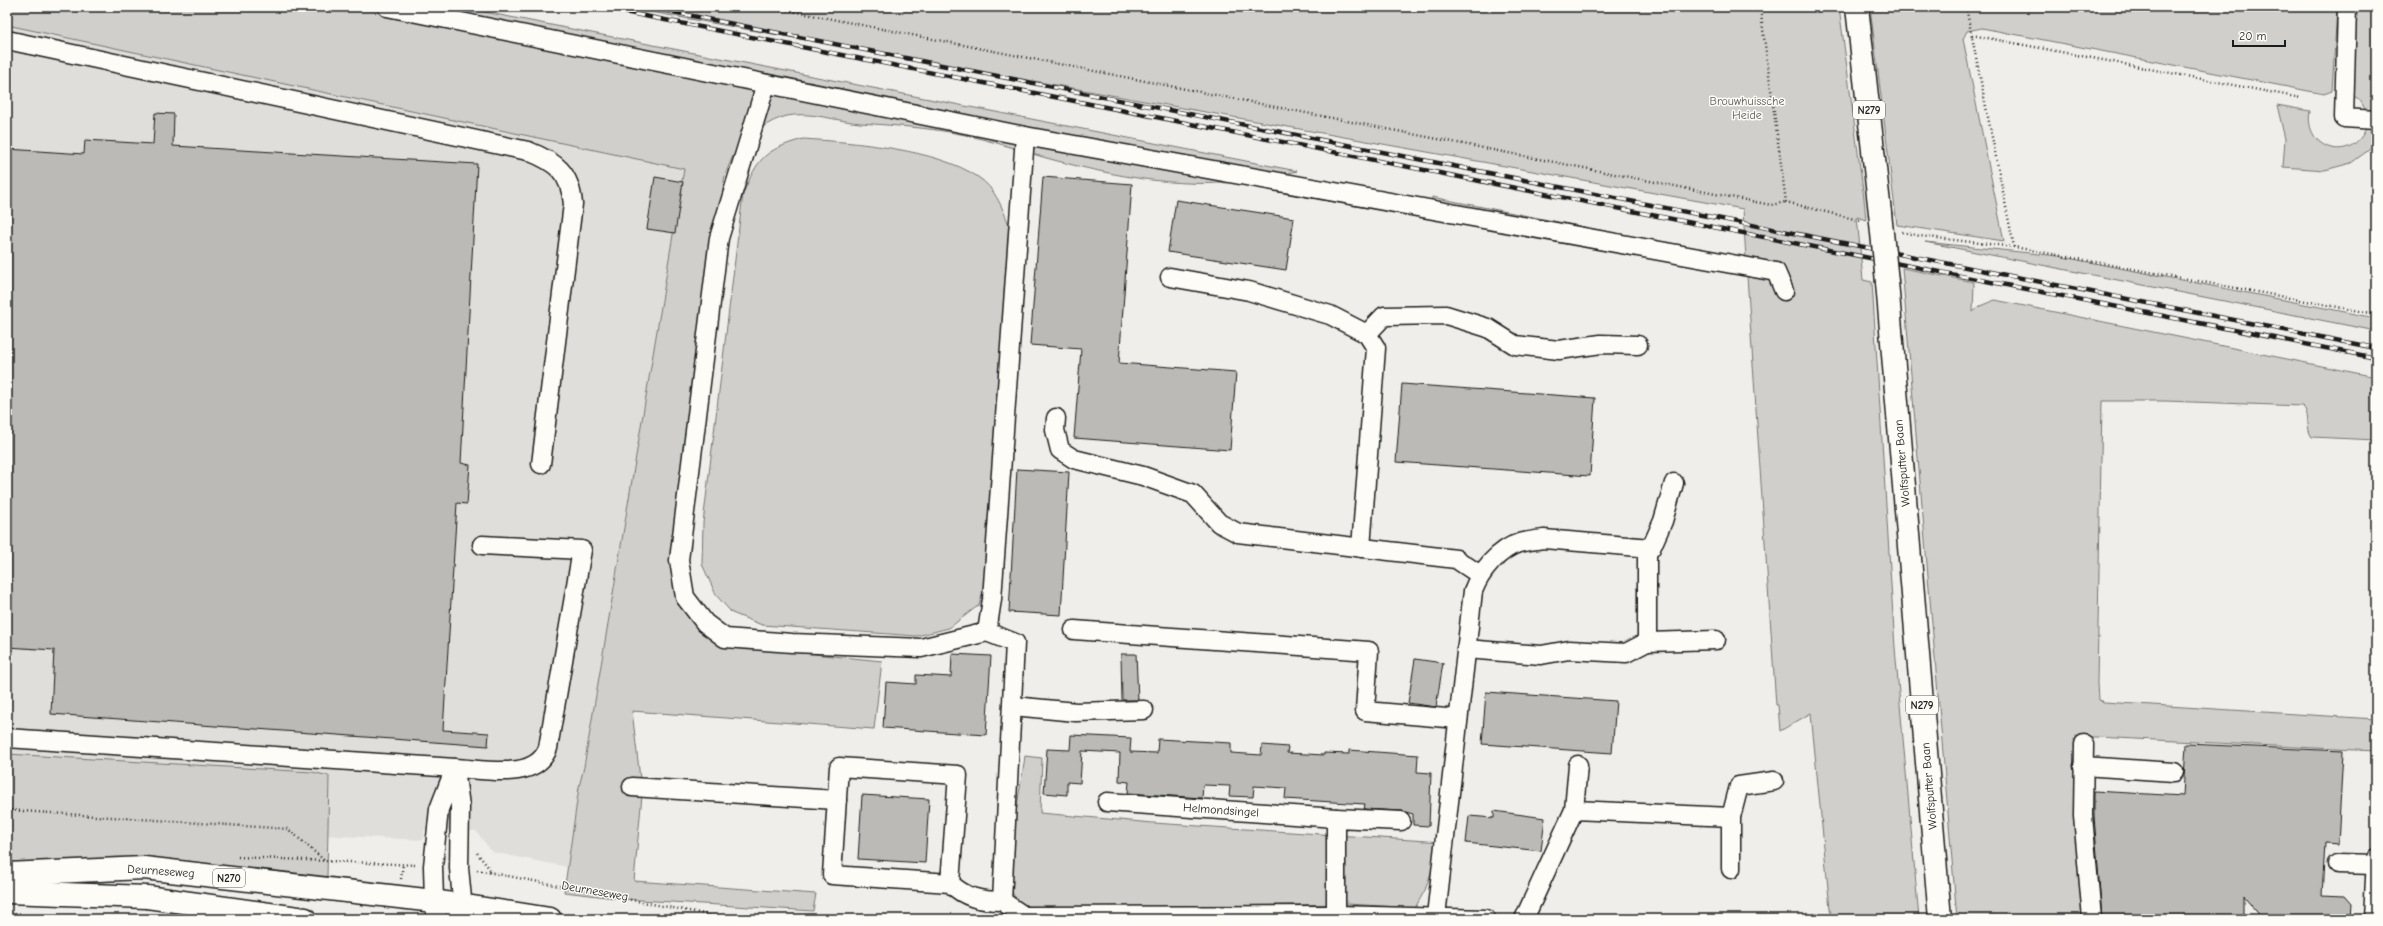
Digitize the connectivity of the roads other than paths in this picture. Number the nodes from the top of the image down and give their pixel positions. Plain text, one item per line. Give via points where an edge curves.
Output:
1 (387, 7) edge
2 (1857, 7) edge
3 (2347, 7) edge
4 (7, 40) edge
5 (766, 84) junction
6 (2376, 120) edge
7 (1025, 136) junction
8 (1170, 277) dead end
9 (1784, 291) dead end
10 (1367, 334) junction
11 (1638, 345) dead end
12 (1056, 418) dead end
13 (542, 464) dead end
14 (1674, 483) dead end
15 (482, 545) dead end
16 (1361, 548) junction
17 (1647, 548) junction
18 (1480, 575) junction
19 (1074, 630) dead end
20 (987, 632) junction
21 (1716, 640) dead end
22 (1647, 642) junction
23 (1466, 649) junction
24 (1013, 706) junction
25 (1144, 710) dead end
26 (1458, 719) junction
27 (7, 738) edge
28 (2084, 744) dead end
29 (1578, 764) dead end
30 (2083, 766) junction
31 (455, 768) junction
32 (2174, 772) dead end
33 (1774, 781) dead end
34 (632, 787) dead end
35 (837, 800) junction
36 (1107, 802) dead end
37 (1574, 810) junction
38 (1731, 817) junction
39 (1336, 818) junction
40 (1401, 821) dead end
41 (2376, 858) edge
42 (2337, 864) dead end
43 (1731, 869) dead end
44 (7, 874) edge
45 (2376, 874) edge
46 (950, 883) junction
47 (7, 892) edge
48 (1002, 901) junction
49 (435, 910) edge
50 (464, 913) edge
51 (1336, 915) junction
52 (1436, 916) junction
53 (305, 919) edge
54 (550, 919) edge
55 (1486, 919) edge
56 (1524, 919) edge
57 (1940, 919) edge
58 (2092, 919) edge
59 (2373, 919) edge

1 - 5 street
2 - 57 main road, Wolfsputter Baan / N279, bridge via 1874,218 1887,282
3 - 6 street via 2344,118
4 - 13 street via 528,151 546,158 558,167 568,178 573,204
5 - 7 street
5 - 20 street via 719,238 679,560 685,597 705,623 725,638 792,644 921,648
7 - 9 street via 1776,272
7 - 20 street via 992,599
8 - 10 street via 1249,291 1330,315
10 - 11 street via 1384,316 1446,315 1488,328 1515,345 1559,350 1601,344
10 - 16 street via 1376,348
12 - 16 street via 1055,430 1060,450 1074,459 1143,476 1193,494 1219,523 1238,533
14 - 17 street via 1663,522 1651,548
15 - 31 street via 582,550 552,732 546,754 535,765 520,770
16 - 18 street via 1456,559
17 - 18 street via 1544,539 1524,542 1507,549
17 - 22 street
18 - 23 street via 1473,591
19 - 26 street via 1369,651 1365,711
20 - 24 street via 1015,643
21 - 22 street
22 - 23 street via 1626,653 1569,650 1541,655
23 - 26 street
24 - 25 street via 1076,712
24 - 48 street
26 - 52 street
27 - 31 street
28 - 30 street
29 - 37 street
30 - 32 street
30 - 58 street
31 - 49 street via 439,809 434,866
31 - 50 street via 460,806 459,868
33 - 38 street via 1739,786
34 - 35 street
35 - 46 street via 832,875
35 - 46 street via 840,767 958,775
36 - 39 street, Helmondsingel
37 - 38 street
37 - 56 street
38 - 43 street
39 - 40 street, Helmondsingel
39 - 51 street
41 - 45 street
42 - 45 street
44 - 49 main road, Deurneseweg / N270 via 144,868
45 - 59 street
46 - 48 street via 961,894 990,901
47 - 53 main road via 147,897
48 - 51 street via 1024,916
49 - 50 main road, Deurneseweg / N270
50 - 54 main road, Deurneseweg / N270
51 - 52 street
52 - 55 street

